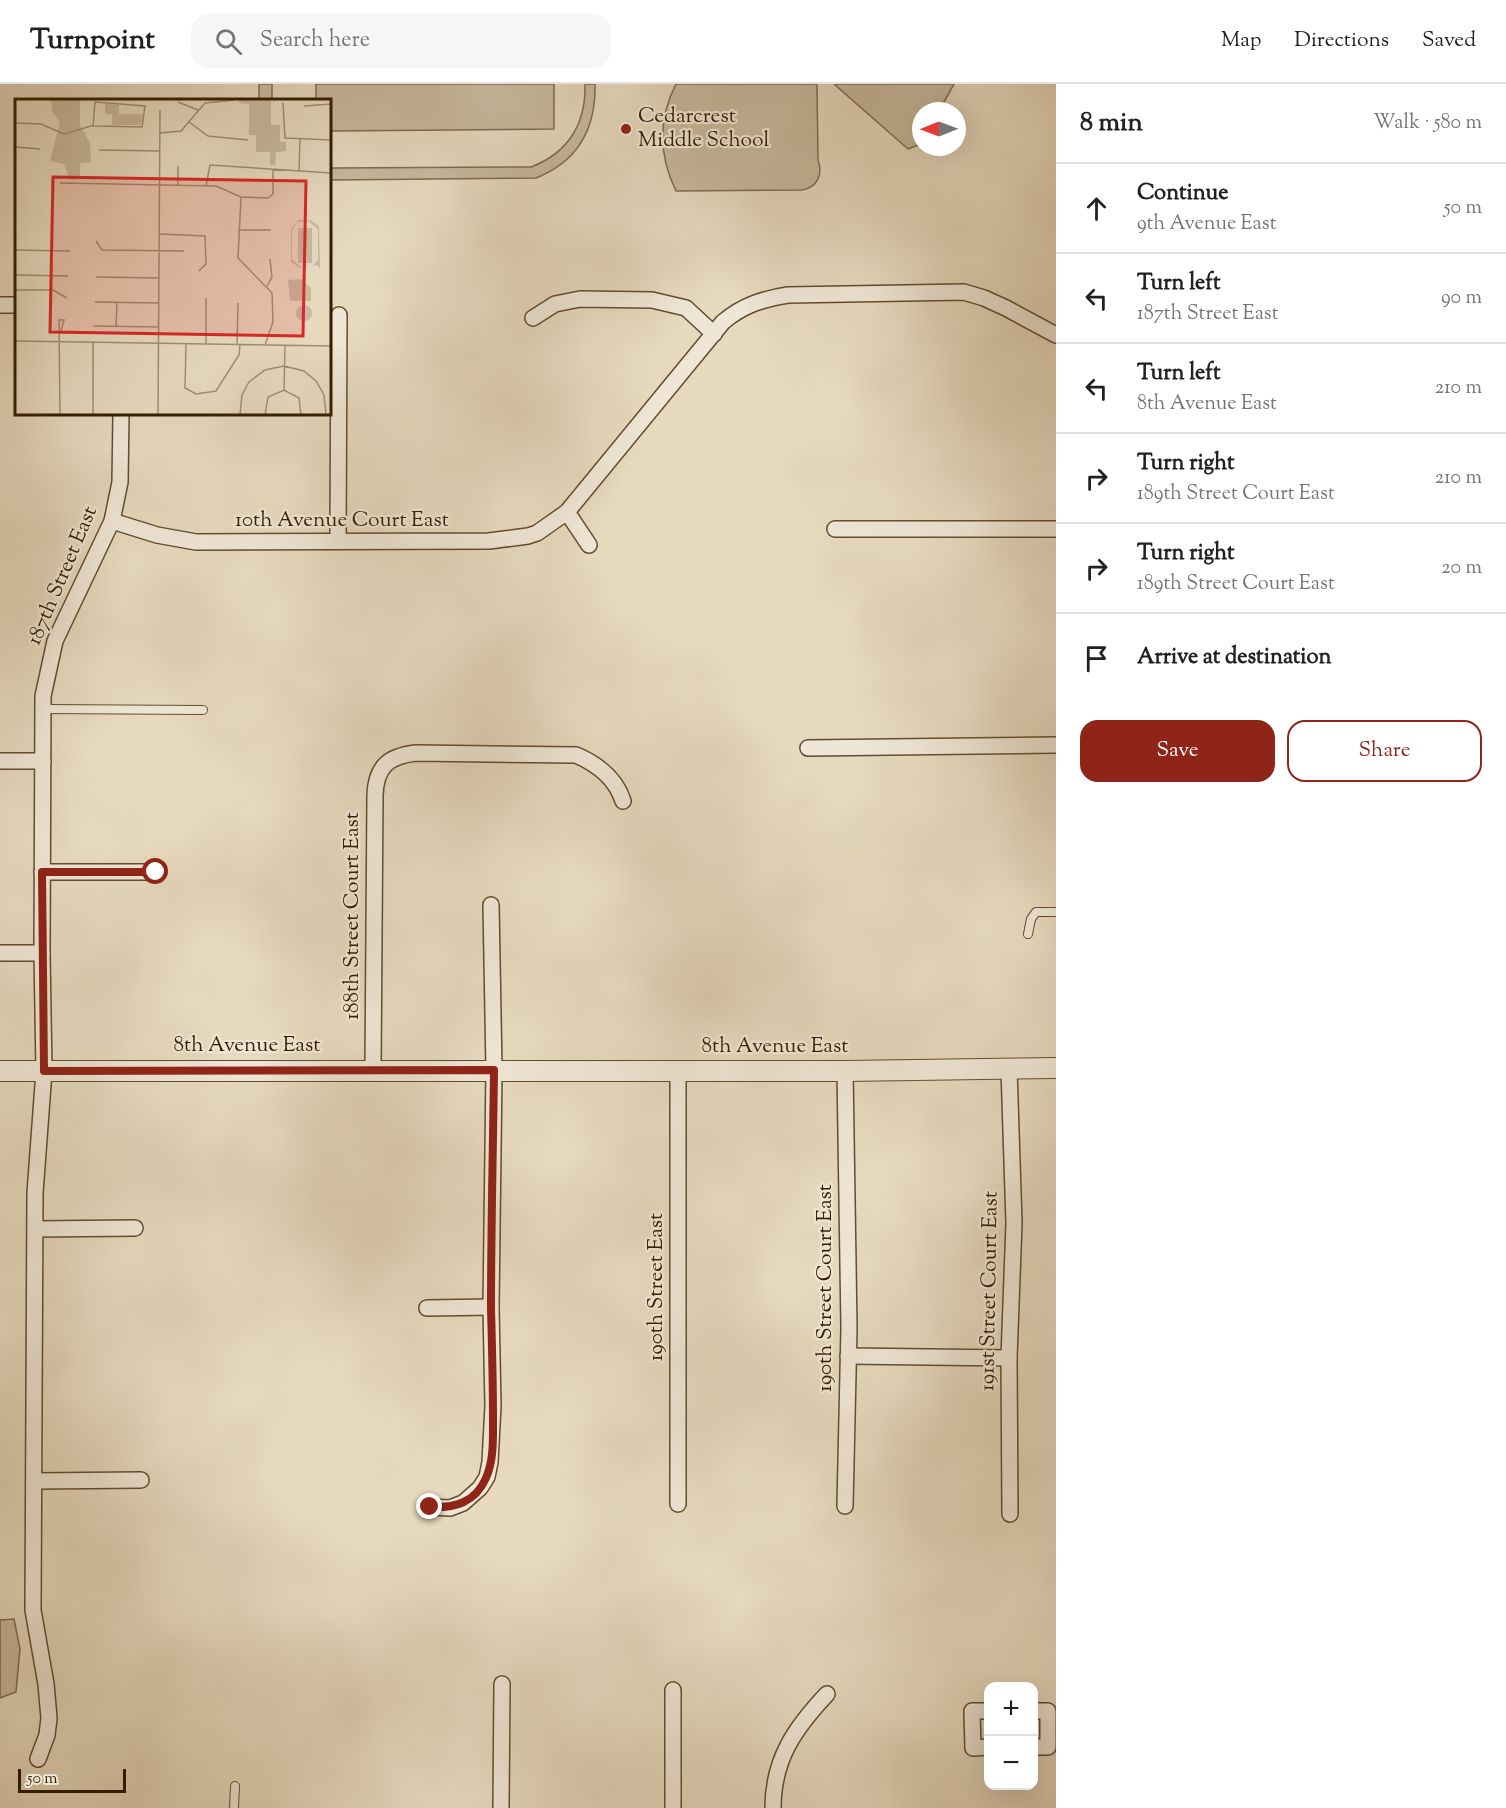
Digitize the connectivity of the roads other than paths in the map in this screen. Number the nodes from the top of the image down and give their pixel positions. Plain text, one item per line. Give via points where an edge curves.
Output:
1 (15, 304) edge
2 (0, 305) edge
3 (339, 315) dead end
4 (533, 318) dead end
5 (714, 334) junction
6 (1056, 335) edge
7 (120, 416) edge
8 (567, 512) junction
9 (112, 521) junction
10 (835, 529) dead end
11 (1056, 529) edge
12 (338, 541) junction
13 (590, 544) dead end
14 (43, 709) junction
15 (203, 710) dead end
16 (1056, 745) edge
17 (808, 748) dead end
18 (0, 761) edge
19 (43, 761) junction
20 (623, 801) dead end
21 (42, 872) junction
22 (156, 872) dead end
23 (491, 905) dead end
24 (1056, 912) edge
25 (1028, 934) dead end
26 (0, 953) edge
27 (42, 953) junction
28 (1056, 1068) edge
29 (1009, 1069) junction
30 (373, 1070) junction
31 (494, 1070) junction
32 (0, 1071) edge
33 (44, 1071) junction
34 (678, 1071) junction
35 (845, 1071) junction
36 (135, 1228) dead end
37 (36, 1229) junction
38 (491, 1307) junction
39 (427, 1308) dead end
40 (848, 1356) junction
41 (1009, 1359) junction
42 (141, 1480) dead end
43 (34, 1481) junction
44 (678, 1504) dead end
45 (845, 1506) dead end
46 (430, 1507) dead end
47 (1010, 1514) dead end
48 (502, 1684) dead end
49 (673, 1690) dead end
50 (827, 1694) dead end
51 (984, 1711) edge
52 (1038, 1711) edge
53 (1052, 1731) edge
54 (1038, 1747) edge
55 (984, 1748) edge
56 (38, 1759) dead end
57 (235, 1786) dead end
58 (234, 1808) edge
59 (501, 1808) edge
60 (673, 1808) edge
61 (773, 1808) edge

1 - 2 street
3 - 12 street
4 - 5 street via 555,304 580,299 652,300 686,308
5 - 6 street, 10th Avenue Court East via 734,312 765,299 814,293 964,292 984,298
5 - 8 street, 10th Avenue Court East
7 - 9 street, 187th Street East via 120,482
8 - 12 street, 10th Avenue Court East via 528,536 489,541
8 - 13 street
9 - 12 street, 10th Avenue Court East via 196,542
9 - 14 street, 187th Street East via 55,640
10 - 11 street
14 - 15 lane
14 - 19 street, 187th Street East
16 - 17 street
18 - 19 street
19 - 21 street, 187th Street East
20 - 30 street, 188th Street Court East via 620,790 600,767 576,755 416,753 400,755 384,765 376,781 375,795
21 - 22 street
21 - 27 street, 187th Street East
23 - 31 street
24 - 25 lane via 1036,912
26 - 27 street
27 - 33 street, 187th Street East
28 - 29 street, 8th Avenue East
29 - 35 street, 8th Avenue East
29 - 41 street, 191st Street Court East via 1014,1223
30 - 31 street, 8th Avenue East
30 - 33 street, 8th Avenue East
31 - 34 street, 8th Avenue East
31 - 38 street
32 - 33 street, 8th Avenue East
33 - 37 street, 187th Street East via 36,1165
34 - 35 street, 8th Avenue East
34 - 44 street, 190th Street East
35 - 40 street, 190th Street Court East
36 - 37 street
37 - 43 street, 187th Street East
38 - 39 street
38 - 46 street via 493,1438 486,1477 464,1503 450,1508
40 - 41 street
40 - 45 street, 190th Street Court East
41 - 47 street, 191st Street Court East
42 - 43 street
43 - 56 street, 187th Street East via 33,1610 49,1718
48 - 59 street
49 - 60 street
50 - 61 street via 802,1720 789,1741
51 - 55 street via 972,1711 972,1720 973,1748
52 - 53 street via 1048,1711
53 - 54 street via 1048,1747
57 - 58 lane

